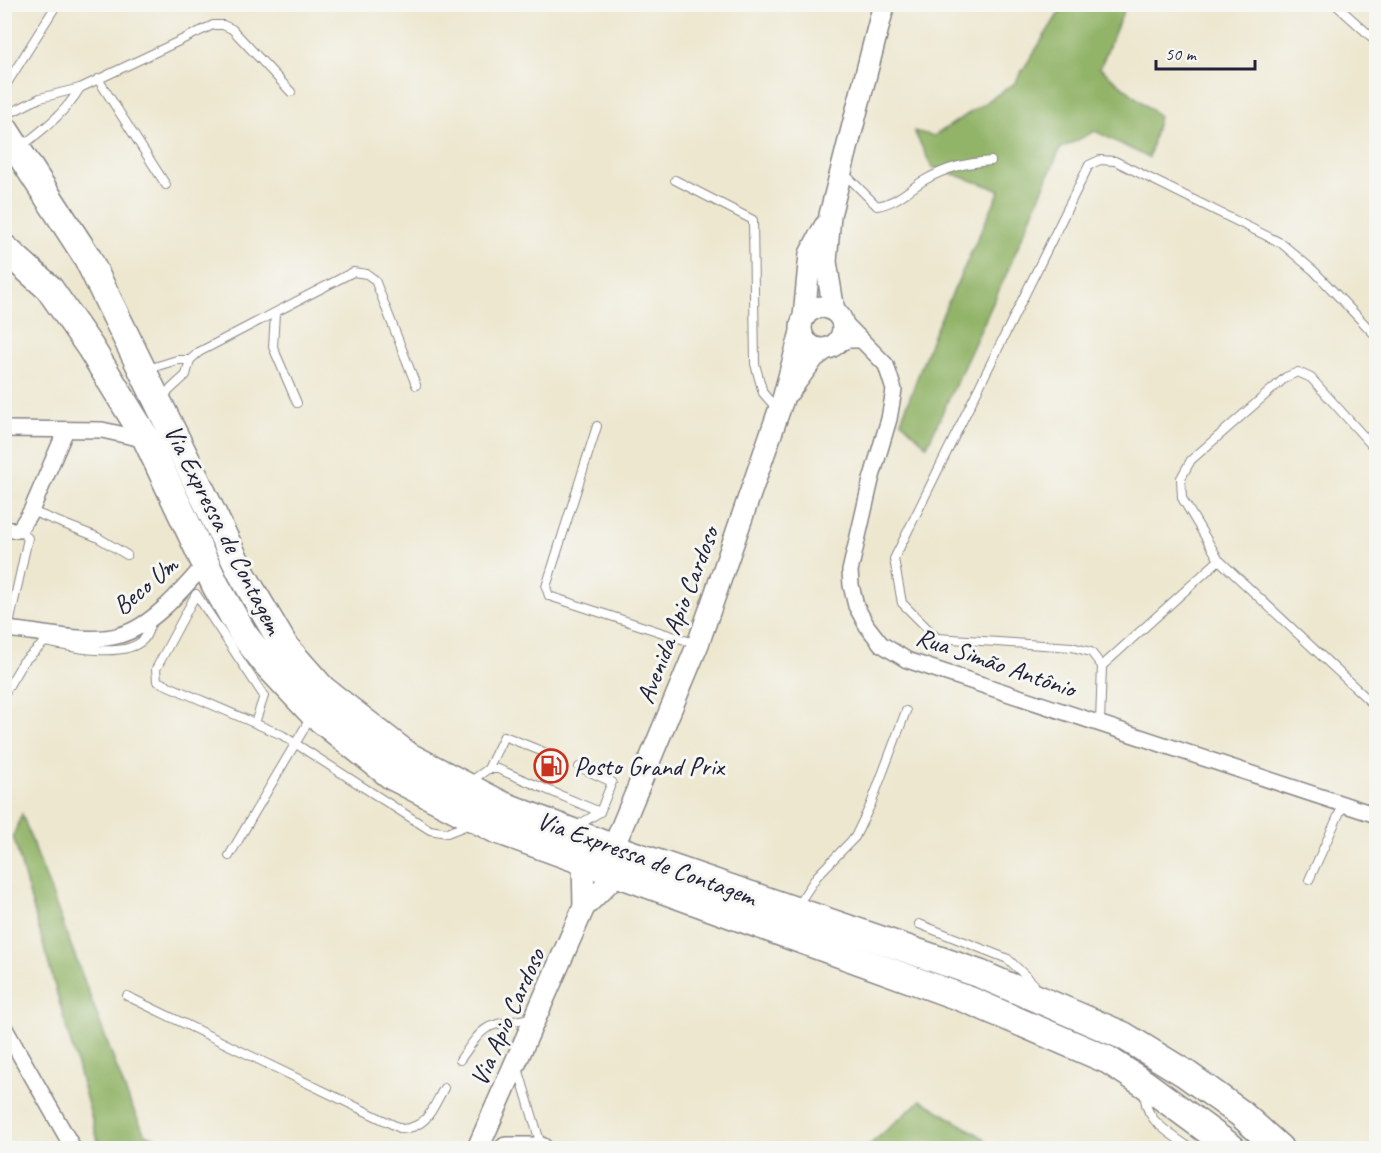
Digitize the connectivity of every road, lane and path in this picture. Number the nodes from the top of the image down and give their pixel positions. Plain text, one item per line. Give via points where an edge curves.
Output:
1 (57, 4) edge
2 (884, 4) edge
3 (1335, 4) edge
4 (1377, 41) edge
5 (98, 79) junction
6 (4, 88) edge
7 (80, 88) junction
8 (291, 92) dead end
9 (4, 116) edge
10 (9, 142) edge
11 (991, 162) dead end
12 (842, 171) junction
13 (675, 180) dead end
14 (166, 184) dead end
15 (831, 215) junction
16 (4, 248) edge
17 (275, 313) junction
18 (836, 314) junction
19 (803, 324) junction
20 (1377, 336) edge
21 (860, 340) junction
22 (829, 347) junction
23 (190, 360) junction
24 (144, 371) junction
25 (416, 385) dead end
26 (158, 401) junction
27 (297, 403) dead end
28 (781, 405) junction
29 (597, 426) dead end
30 (4, 429) edge
31 (66, 430) junction
32 (147, 440) junction
33 (1377, 450) edge
34 (31, 511) junction
35 (12, 530) edge
36 (127, 555) dead end
37 (201, 556) junction
38 (1219, 560) junction
39 (156, 614) junction
40 (6, 629) edge
41 (698, 644) junction
42 (1102, 666) junction
43 (4, 694) edge
44 (1377, 707) edge
45 (906, 711) dead end
46 (314, 713) junction
47 (1100, 722) junction
48 (255, 723) junction
49 (294, 743) junction
50 (561, 759) dead end
51 (579, 767) dead end
52 (488, 769) junction
53 (465, 785) junction
54 (1344, 803) junction
55 (600, 812) junction
56 (1377, 815) edge
57 (478, 820) junction
58 (568, 831) junction
59 (229, 856) dead end
60 (616, 860) junction
61 (583, 861) junction
62 (1309, 880) dead end
63 (584, 907) junction
64 (795, 910) junction
65 (918, 924) dead end
66 (127, 996) dead end
67 (1036, 998) junction
68 (537, 1017) junction
69 (4, 1027) edge
70 (460, 1060) dead end
71 (517, 1063) junction
72 (1145, 1083) junction
73 (444, 1088) dead end
74 (1225, 1147) edge
75 (73, 1149) edge
76 (478, 1149) edge
77 (506, 1149) edge
78 (542, 1149) edge
79 (1190, 1149) edge
80 (1279, 1149) edge

1 - 6 lane
2 - 12 street, Avenida Apio Cardoso
3 - 4 lane
5 - 7 lane
5 - 8 lane via 213,25 223,25 232,29
5 - 14 lane
7 - 9 lane via 40,99
7 - 10 lane via 57,119
10 - 24 highway, Via Expressa de Contagem via 87,257
11 - 12 lane via 954,165 891,204 877,207
12 - 15 street, Avenida Apio Cardoso
13 - 28 lane via 753,220 755,364 763,393
15 - 18 street, Avenida Apio Cardoso via 826,262
15 - 19 street, Avenida Apio Cardoso via 810,254
16 - 32 highway, Via Expressa de Contagem via 49,288 90,346
17 - 23 lane
17 - 25 lane via 353,272 367,274 375,280
17 - 27 lane via 273,347
18 - 19 street via 818,308
18 - 21 street, Rua Simão Antônio
18 - 22 street via 842,333
19 - 22 street via 810,346
19 - 28 street, Avenida Apio Cardoso
20 - 42 lane via 1281,243 1115,162 1100,160 1089,165 894,559 902,603 937,638 1083,648
21 - 22 street
21 - 47 street, Rua Simão Antônio via 886,365 894,390 850,571 856,606 867,626 880,644 907,660
22 - 28 street, Avenida Apio Cardoso via 814,357
23 - 24 lane via 177,360
23 - 26 lane via 186,375
24 - 26 highway, Via Expressa de Contagem
26 - 53 highway, Via Expressa de Contagem via 242,574 285,647 322,689 408,756
28 - 41 street, Avenida Apio Cardoso
29 - 41 lane via 546,586 549,596
30 - 31 street
31 - 32 street via 102,430
31 - 34 street
32 - 37 highway, Via Expressa de Contagem
33 - 38 lane via 1311,378 1298,372 1286,377 1191,460 1181,478 1182,498
34 - 35 street
34 - 36 lane via 97,537
35 - 40 lane via 28,538
37 - 39 street, Beco Um
37 - 46 highway, Via Expressa de Contagem via 244,635
38 - 42 lane
38 - 44 lane
39 - 40 street, Beco Um via 134,630 102,638
39 - 43 lane via 143,640 126,650 82,649 45,642 23,662
41 - 60 street, Avenida Apio Cardoso
42 - 47 lane
45 - 64 lane via 855,837 817,876
46 - 49 lane
46 - 57 highway, Via Expressa de Contagem via 392,776
47 - 54 street, Rua Simão Antônio
48 - 48 lane via 155,677 196,594 264,696
48 - 49 lane
49 - 57 lane via 430,830 447,833
49 - 59 lane
50 - 52 lane via 504,736
51 - 55 lane via 612,782
52 - 53 lane
52 - 55 lane via 498,769
53 - 58 highway, Via Expressa de Contagem via 502,805
54 - 56 street, Rua Simão Antônio
54 - 62 lane
55 - 58 lane
57 - 61 highway, Via Expressa de Contagem
58 - 60 highway, Via Expressa de Contagem
60 - 61 highway, Via Expressa de Contagem
60 - 63 street, Via Apio Cardoso
60 - 64 highway, Via Expressa de Contagem
60 - 72 highway, Via Expressa de Contagem via 971,1001 1108,1060
61 - 63 street, Via Apio Cardoso
63 - 68 street, Via Apio Cardoso
64 - 67 highway, Via Expressa de Contagem via 980,974
65 - 67 lane via 1008,959 1034,984
66 - 73 lane via 402,1129 424,1123
67 - 80 highway, Via Expressa de Contagem via 1124,1036 1186,1074 1240,1113
68 - 70 lane via 480,1030
68 - 71 street, Via Apio Cardoso
69 - 75 street
71 - 76 street, Via Apio Cardoso
71 - 78 lane
72 - 74 highway, Via Expressa de Contagem
72 - 79 lane via 1144,1103 1149,1117
77 - 78 street

